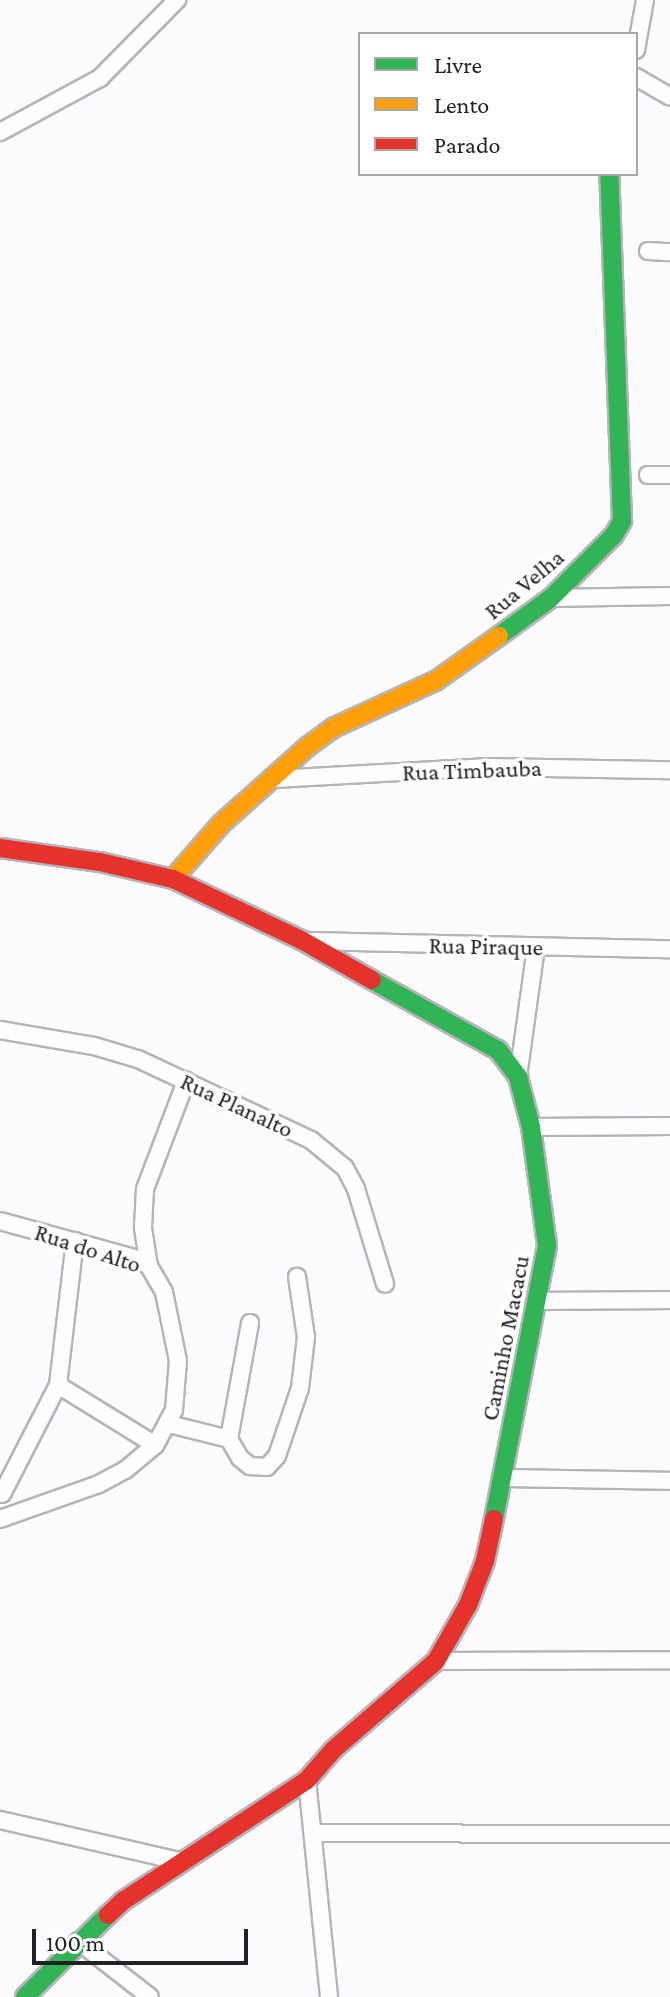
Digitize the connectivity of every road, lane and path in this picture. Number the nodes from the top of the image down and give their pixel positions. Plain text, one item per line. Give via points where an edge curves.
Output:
1 (177, 0) edge
2 (645, 0) edge
3 (638, 39) edge
4 (638, 78) edge
5 (670, 97) edge
6 (0, 132) edge
7 (609, 176) edge
8 (648, 251) dead end
9 (670, 252) edge
10 (648, 475) dead end
11 (670, 475) edge
12 (670, 596) edge
13 (551, 598) junction
14 (670, 770) edge
15 (275, 779) junction
16 (0, 848) edge
17 (173, 879) junction
18 (303, 941) junction
19 (536, 947) junction
20 (670, 949) edge
21 (0, 1030) edge
22 (518, 1077) junction
23 (186, 1081) junction
24 (670, 1126) edge
25 (531, 1127) junction
26 (0, 1221) edge
27 (75, 1241) junction
28 (149, 1266) junction
29 (297, 1277) dead end
30 (385, 1284) dead end
31 (670, 1300) edge
32 (539, 1301) junction
33 (250, 1323) dead end
34 (58, 1385) junction
35 (169, 1424) junction
36 (229, 1439) junction
37 (155, 1445) junction
38 (501, 1478) junction
39 (670, 1481) edge
40 (1, 1494) edge
41 (6, 1516) edge
42 (670, 1660) edge
43 (436, 1661) junction
44 (307, 1780) junction
45 (0, 1820) edge
46 (315, 1833) junction
47 (670, 1834) edge
48 (179, 1861) junction
49 (78, 1941) junction
50 (25, 1997) edge
51 (150, 1997) edge
52 (329, 1997) edge

1 - 6 street via 100,78
2 - 3 street
4 - 5 street
7 - 13 street, Rua Velha via 622,521
8 - 9 street
10 - 11 street
12 - 13 street
13 - 15 street, Rua Velha via 437,680 335,727
14 - 15 street, Rua Timbauba via 490,767
15 - 17 street, Rua Velha via 221,824
16 - 17 street, Caminho Macacu
17 - 18 street, Caminho Macacu
18 - 19 street, Rua Piraque
18 - 22 street, Caminho Macacu via 479,1037 498,1050
19 - 20 street, Rua Piraque
19 - 22 street
21 - 23 street, Rua Planalto via 94,1046
22 - 25 street, Caminho Macacu
23 - 28 street via 145,1189
23 - 30 street, Rua Planalto via 332,1154 356,1189
24 - 25 street
25 - 32 street, Caminho Macacu via 546,1219
26 - 27 street, Rua do Alto
27 - 28 street, Rua do Alto
27 - 34 street
28 - 35 street, Rua do Alto via 164,1292 178,1361
29 - 36 street via 306,1337 300,1388 281,1445 267,1467 259,1467 240,1458
31 - 32 street
32 - 38 street, Caminho Macacu
33 - 36 street
34 - 37 street
34 - 40 street
35 - 36 street
35 - 37 street, Rua do Alto
37 - 41 street, Rua do Alto via 99,1484
38 - 39 street
38 - 43 street, Caminho Macacu via 485,1561 468,1605
40 - 41 street
42 - 43 street
43 - 44 street, Caminho Macacu via 333,1750
44 - 46 street
44 - 48 street, Caminho Macacu
45 - 48 street
46 - 47 street
46 - 52 street
48 - 49 street, Caminho Macacu
49 - 50 street, Caminho Macacu
49 - 51 street

